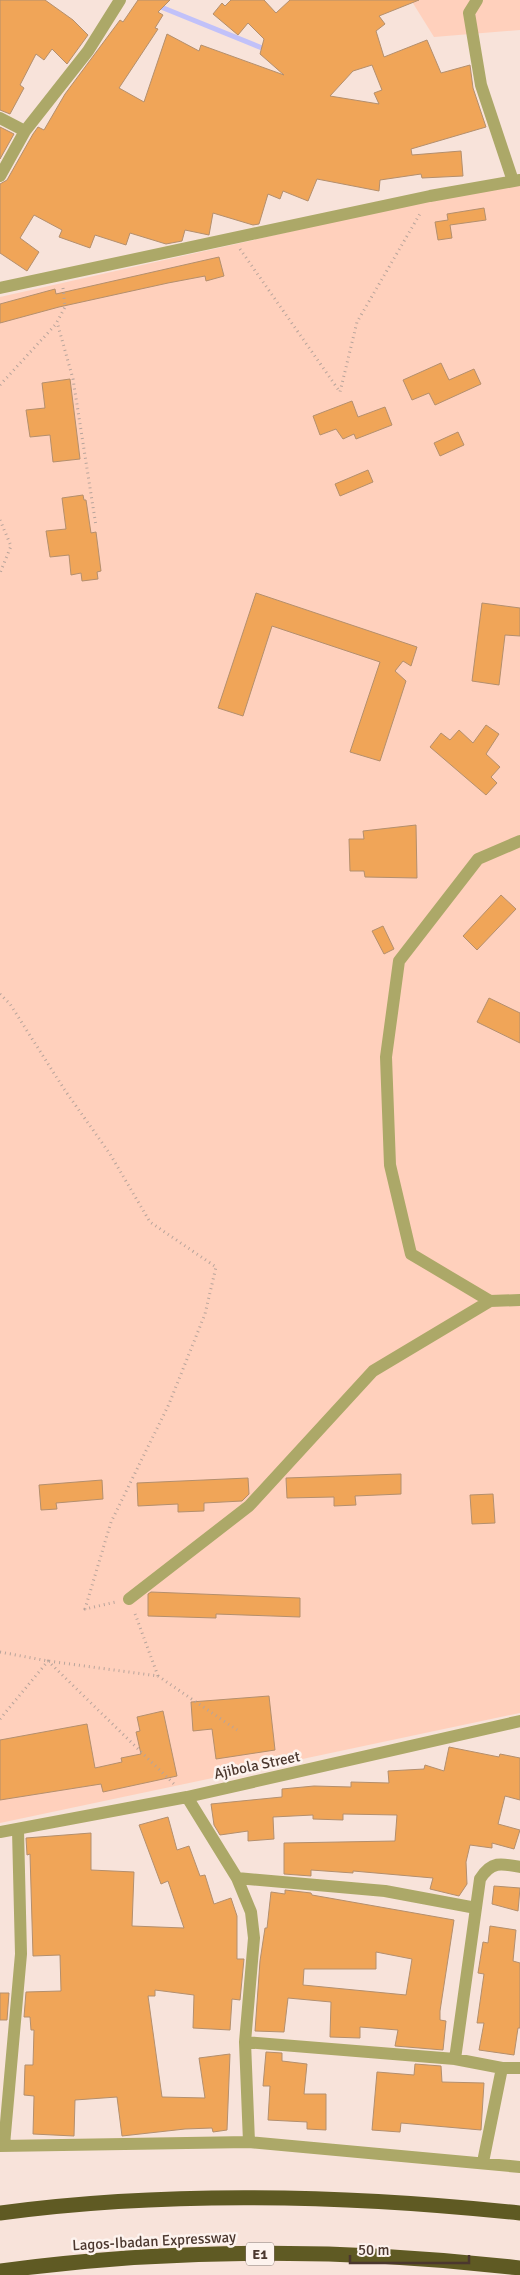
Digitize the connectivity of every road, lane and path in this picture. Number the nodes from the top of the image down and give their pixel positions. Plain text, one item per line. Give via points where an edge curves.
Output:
1 (120, 0) edge
2 (476, 0) edge
3 (0, 118) edge
4 (25, 131) junction
5 (0, 176) edge
6 (517, 181) edge
7 (430, 196) junction
8 (233, 239) junction
9 (62, 275) junction
10 (0, 288) edge
11 (57, 322) junction
12 (0, 386) edge
13 (0, 520) edge
14 (96, 526) dead end
15 (0, 573) edge
16 (520, 841) edge
17 (0, 994) edge
18 (520, 1300) edge
19 (490, 1301) junction
20 (130, 1599) junction
21 (0, 1652) edge
22 (48, 1661) junction
23 (158, 1676) junction
24 (0, 1719) edge
25 (520, 1721) edge
26 (237, 1730) dead end
27 (187, 1797) junction
28 (18, 1830) junction
29 (0, 1832) edge
30 (520, 1867) edge
31 (237, 1878) junction
32 (476, 1908) junction
33 (245, 2042) junction
34 (454, 2059) junction
35 (502, 2068) junction
36 (520, 2068) edge
37 (249, 2142) junction
38 (2, 2145) edge
39 (483, 2162) junction
40 (520, 2168) edge
41 (0, 2213) edge
42 (520, 2213) edge
43 (520, 2268) edge
44 (0, 2271) edge

1 - 4 street via 88,52
2 - 6 street via 469,14 481,85
3 - 4 street
4 - 5 street
6 - 7 street
7 - 8 street
7 - 8 path via 357,322 340,392
8 - 9 street
9 - 10 street
9 - 11 path via 65,306
11 - 12 path
11 - 14 path via 73,379
13 - 15 path via 11,546
16 - 19 street via 478,859 398,961 386,1057 390,1165 411,1254
17 - 20 path via 10,1004 110,1154 150,1222 216,1267 205,1314 169,1404 111,1522 85,1608
18 - 19 street
19 - 20 street via 373,1371 249,1506
20 - 23 path
21 - 22 path
22 - 23 path
22 - 24 path
22 - 27 path
23 - 26 path
25 - 27 street, Ajibola Street
27 - 28 street, Ajibola Street
27 - 31 street
28 - 29 street, Ajibola Street
28 - 38 street via 21,1954
30 - 32 street via 502,1863 487,1869 480,1879
31 - 32 street via 385,1891
31 - 33 street via 251,1912 254,1938
32 - 34 street
33 - 34 street
33 - 37 street
34 - 35 street
35 - 36 street
35 - 39 street
37 - 38 street
37 - 39 street
39 - 40 street
41 - 42 highway via 59,2205 249,2198 458,2206
43 - 44 highway, Lagos-Ibadan Expressway / E1 via 387,2257 246,2254 141,2256

